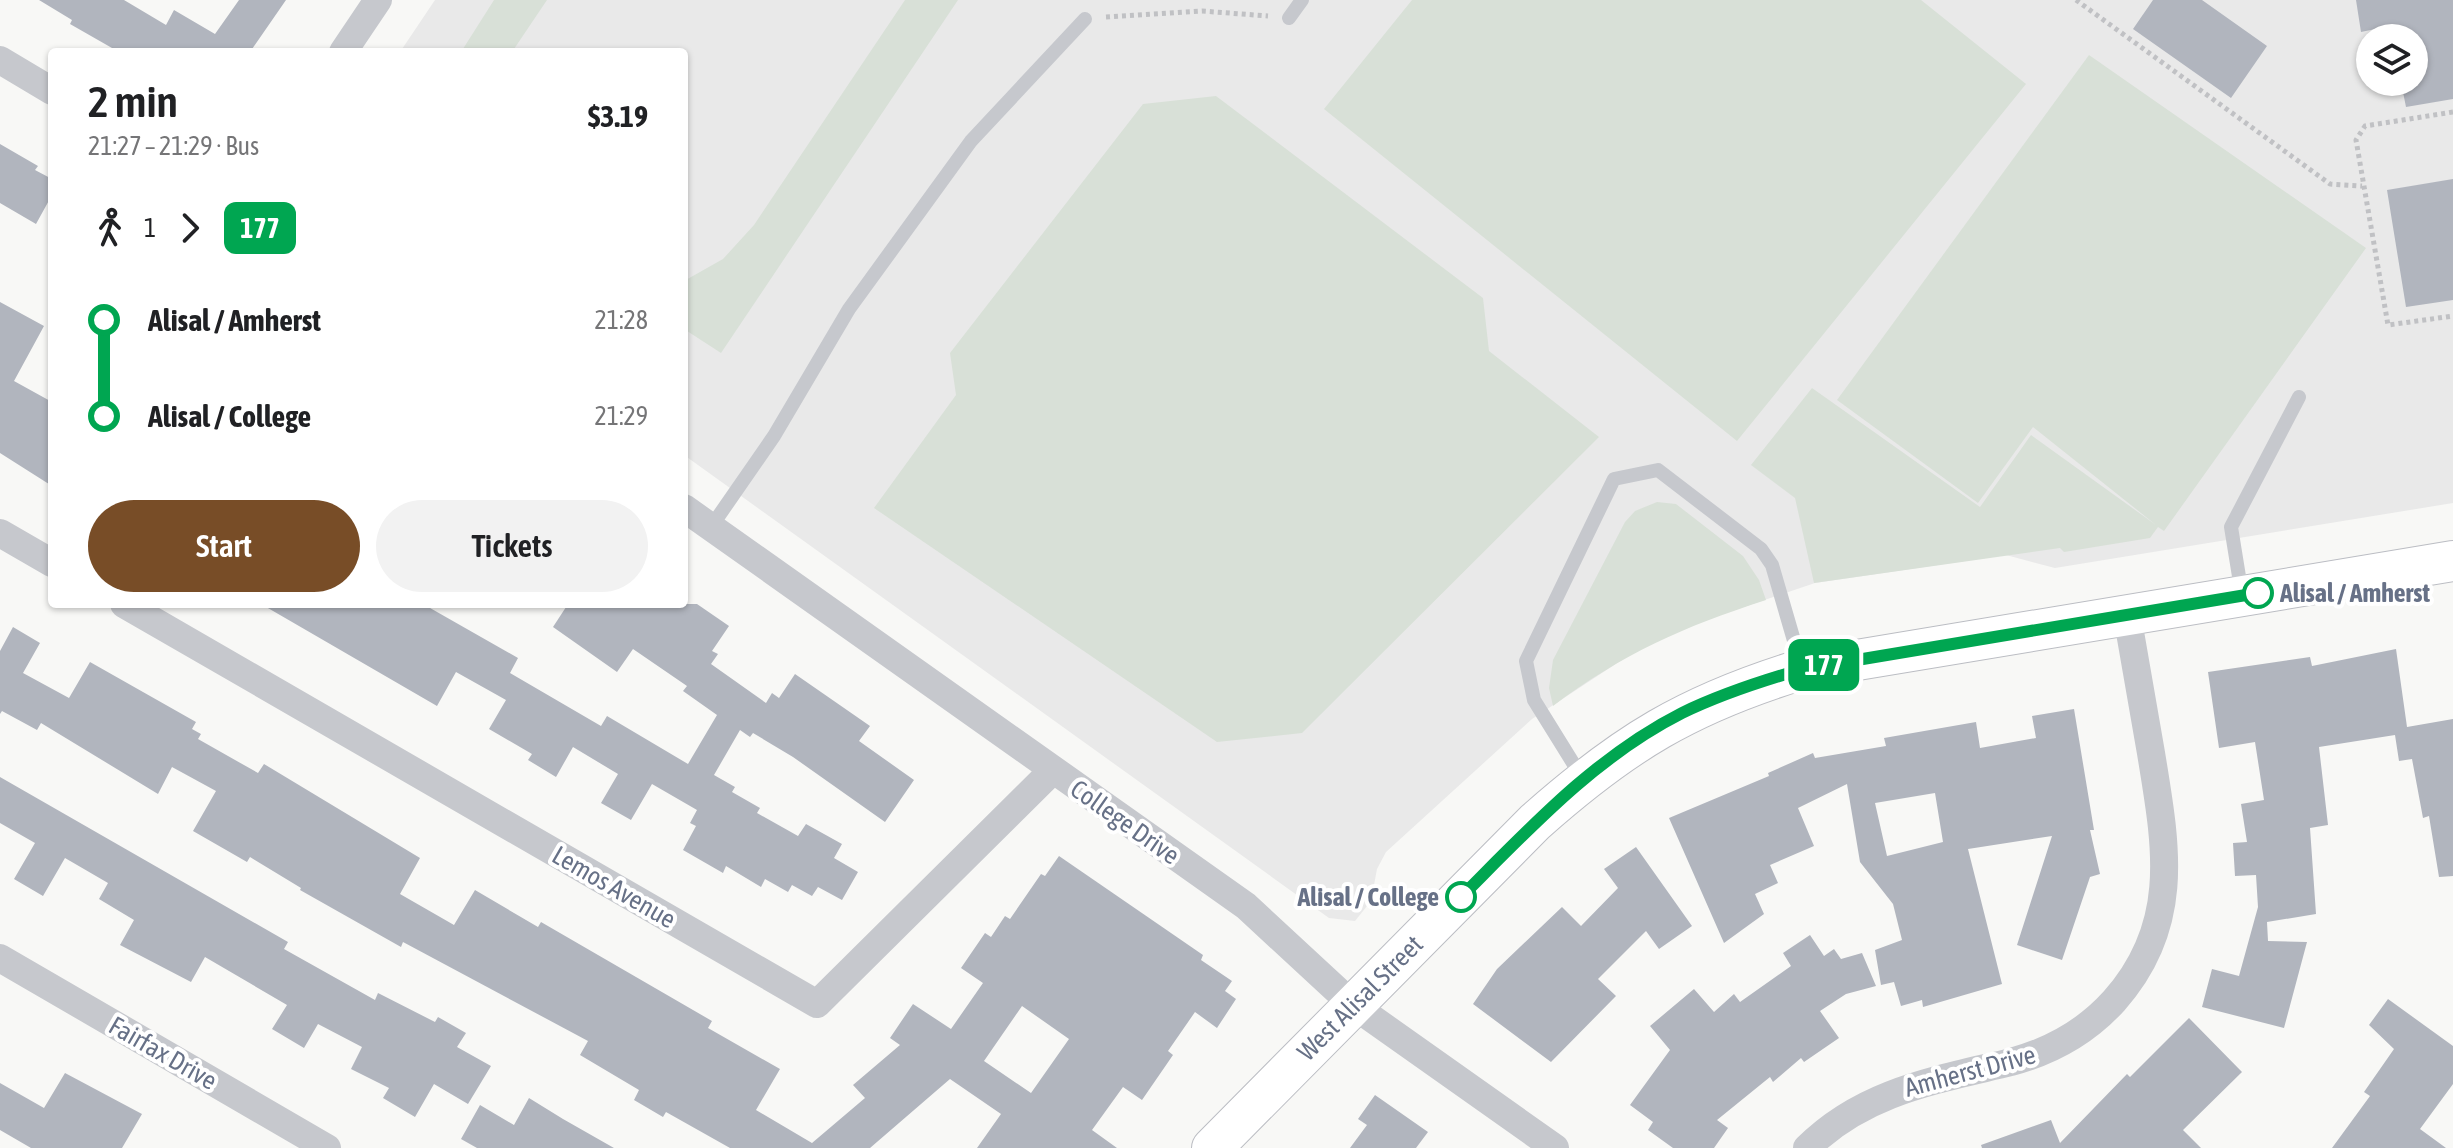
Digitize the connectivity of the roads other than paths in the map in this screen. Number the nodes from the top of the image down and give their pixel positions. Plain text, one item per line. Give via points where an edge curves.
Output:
1 (378, 0) edge
2 (1302, 0) edge
3 (1289, 18) road end
4 (1085, 19) road end
5 (346, 48) edge
6 (0, 60) edge
7 (48, 89) edge
8 (2299, 397) dead end
9 (688, 511) edge
10 (711, 527) junction
11 (0, 533) edge
12 (48, 561) edge
13 (2453, 561) edge
14 (2242, 596) junction
15 (131, 608) edge
16 (2127, 615) junction
17 (1803, 669) junction
18 (1052, 771) junction
19 (1583, 779) junction
20 (0, 958) edge
21 (1353, 1005) junction
22 (327, 1148) edge
23 (1212, 1148) edge
24 (1555, 1148) edge
25 (1807, 1148) edge

1 - 5 street
2 - 3 lane
4 - 10 lane via 971,141 849,309 774,436
6 - 7 street
8 - 14 lane via 2231,527
9 - 10 street, College Drive
10 - 18 street, College Drive
11 - 12 street
13 - 14 main road, West Alisal Street
14 - 16 main road, West Alisal Street
15 - 18 street, Lemos Avenue via 817,1004
16 - 17 main road, West Alisal Street
16 - 25 street, Amherst Drive via 2166,859 2162,911 2141,966 2106,1010 2063,1043 2031,1057 1890,1094 1845,1117
17 - 19 main road, West Alisal Street via 1680,714
17 - 19 lane via 1772,565 1761,549 1658,470 1614,479 1526,661 1534,700
18 - 21 street, College Drive via 1246,906
19 - 21 main road, West Alisal Street
20 - 22 street, Fairfax Drive
21 - 23 main road, West Alisal Street
21 - 24 street, College Drive

